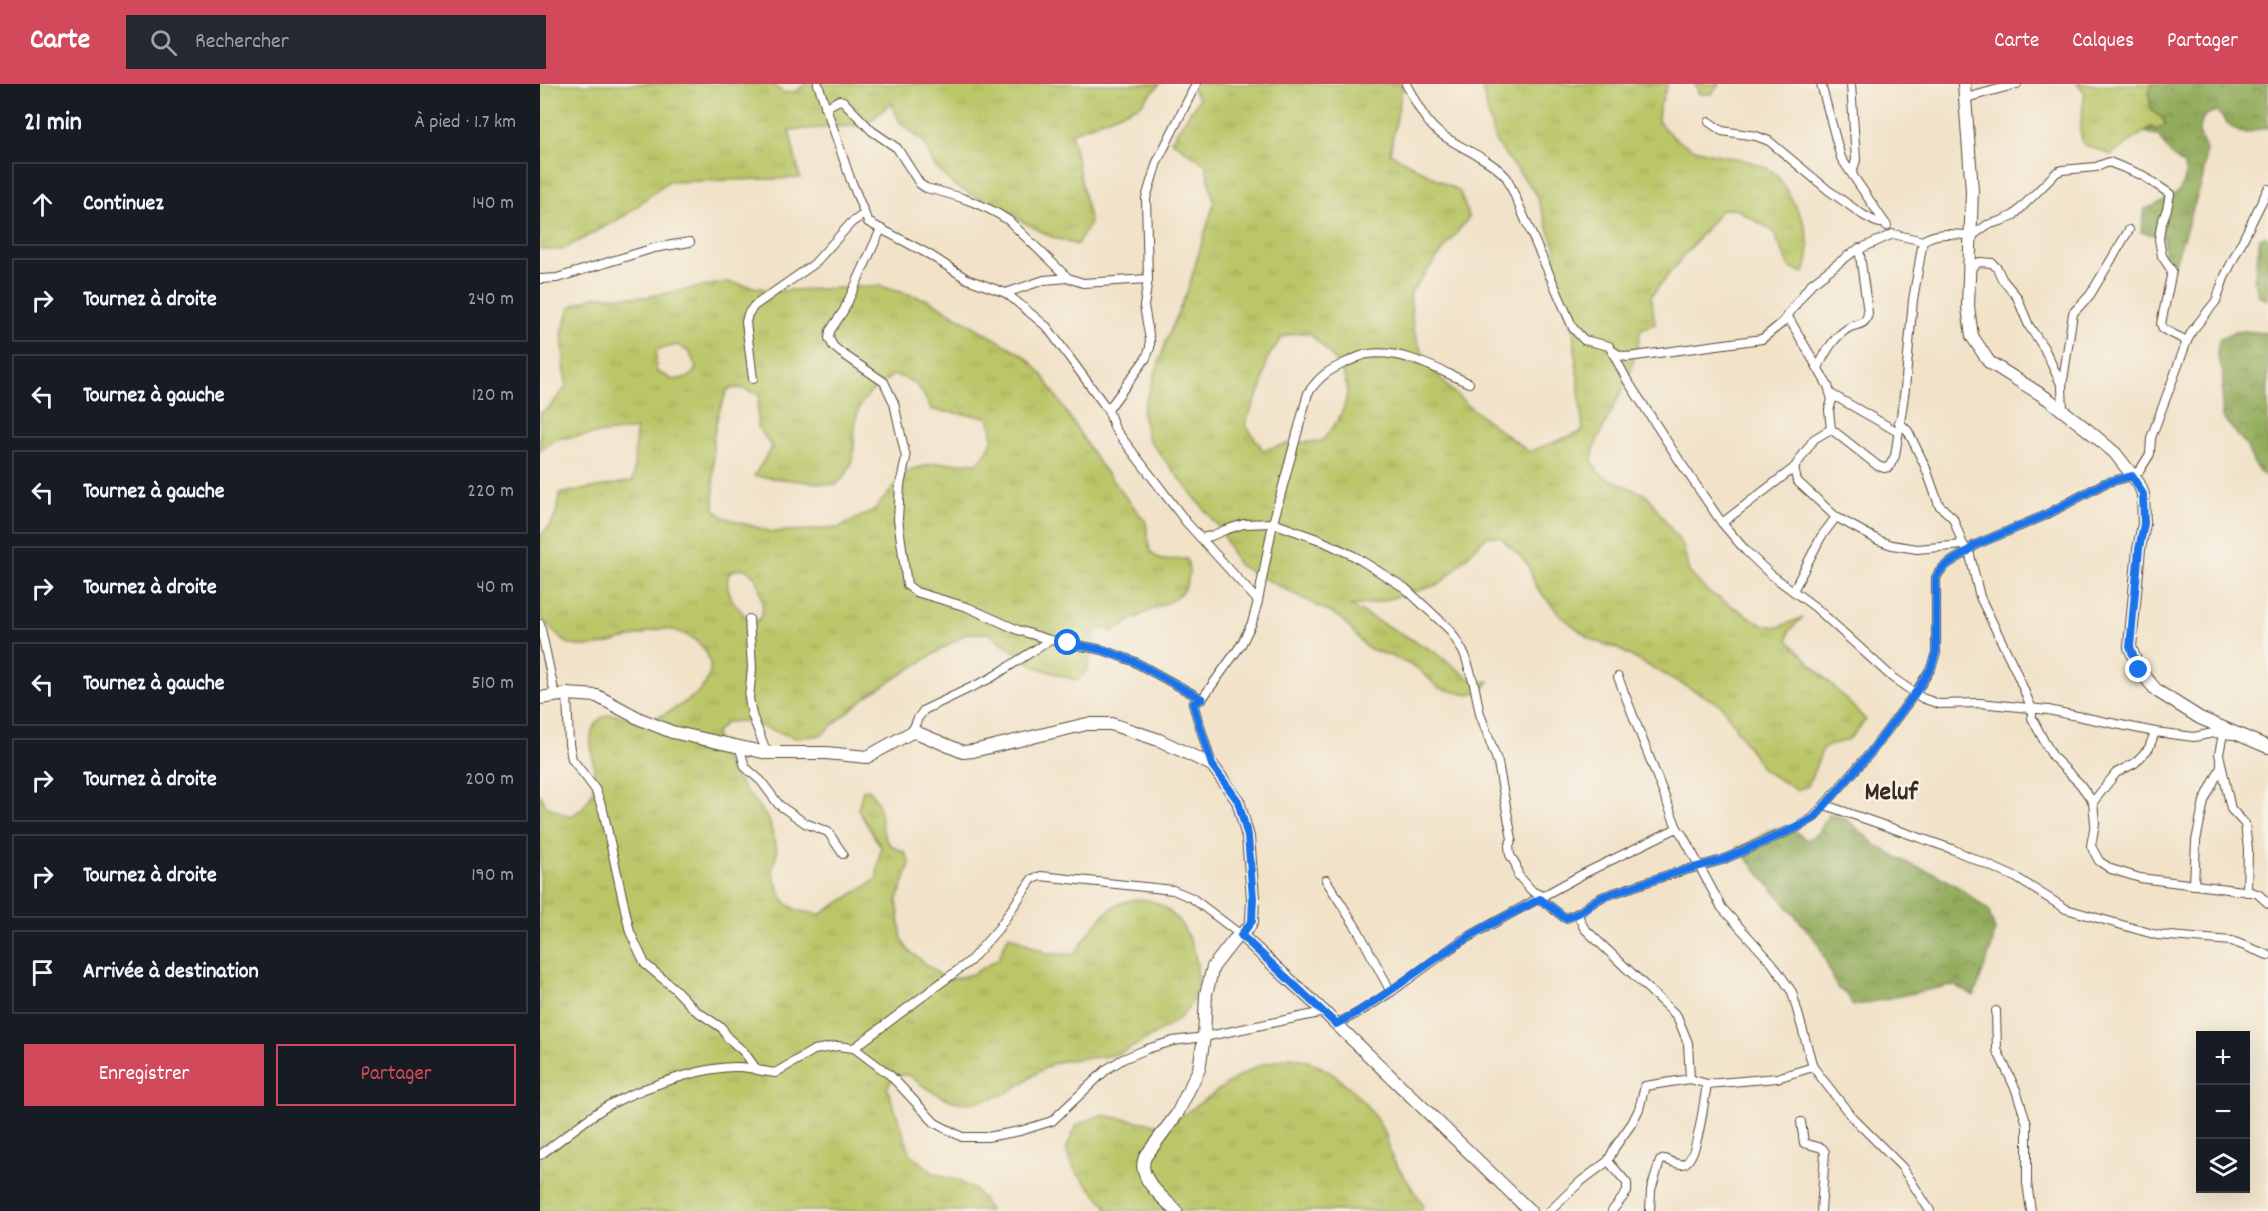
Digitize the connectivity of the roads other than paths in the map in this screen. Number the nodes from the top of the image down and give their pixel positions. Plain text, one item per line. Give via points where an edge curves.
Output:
1 (818, 84) edge
2 (1196, 84) edge
3 (1406, 84) edge
4 (1821, 84) edge
5 (1851, 84) edge
6 (1964, 84) edge
7 (2017, 84) edge
8 (1966, 98) junction
9 (825, 108) junction
10 (1709, 122) dead end
11 (1852, 173) junction
12 (2268, 189) edge
13 (864, 214) junction
14 (1886, 225) junction
15 (881, 230) junction
16 (2129, 230) dead end
17 (1893, 234) junction
18 (1972, 236) junction
19 (1923, 241) junction
20 (690, 242) dead end
21 (1859, 248) junction
22 (1970, 268) junction
23 (1068, 278) junction
24 (540, 279) edge
25 (1148, 279) junction
26 (1006, 292) junction
27 (1787, 315) junction
28 (2187, 341) junction
29 (1609, 346) junction
30 (1818, 368) junction
31 (753, 379) dead end
32 (1469, 383) dead end
33 (2062, 387) junction
34 (1831, 394) junction
35 (1108, 410) junction
36 (2063, 410) junction
37 (1899, 422) junction
38 (1831, 429) junction
39 (1898, 432) junction
40 (1794, 468) junction
41 (2132, 476) junction
42 (1836, 517) junction
43 (1273, 523) junction
44 (1722, 523) junction
45 (1202, 537) junction
46 (1966, 548) junction
47 (1793, 591) junction
48 (1258, 601) junction
49 (750, 620) dead end
50 (540, 624) edge
51 (1050, 640) junction
52 (1618, 677) dead end
53 (1916, 692) junction
54 (561, 695) junction
55 (540, 698) edge
56 (1202, 699) junction
57 (2032, 709) junction
58 (912, 732) junction
59 (2155, 732) junction
60 (2223, 734) junction
61 (2244, 736) junction
62 (2268, 747) edge
63 (740, 749) junction
64 (767, 753) junction
65 (1212, 765) junction
66 (2221, 766) junction
67 (2093, 802) junction
68 (1825, 805) junction
69 (1677, 828) junction
70 (843, 854) dead end
71 (1699, 867) junction
72 (1326, 880) dead end
73 (2194, 885) junction
74 (2247, 892) junction
75 (1542, 898) junction
76 (2268, 903) edge
77 (1578, 915) junction
78 (1241, 935) junction
79 (2268, 955) edge
80 (1391, 992) junction
81 (1996, 1011) dead end
82 (1324, 1012) junction
83 (1336, 1024) junction
84 (1204, 1037) junction
85 (854, 1048) junction
86 (1813, 1067) junction
87 (757, 1070) junction
88 (1690, 1078) junction
89 (1707, 1084) junction
90 (1801, 1122) dead end
91 (540, 1155) edge
92 (1608, 1161) junction
93 (1176, 1211) edge
94 (1530, 1211) edge
95 (1551, 1211) edge
96 (1612, 1211) edge
97 (1650, 1211) edge
98 (1821, 1211) edge
99 (1930, 1211) edge
100 (2031, 1211) edge

1 - 9 street
2 - 25 street via 1147,189
3 - 29 street via 1436,130 1498,167 1507,178 1573,328 1584,340
4 - 11 street via 1841,158
5 - 11 street via 1856,160
6 - 8 street
7 - 8 street
8 - 18 street
9 - 13 street
9 - 23 street via 843,101 872,131 897,148 926,188 970,200 997,213
10 - 14 street via 1722,131 1769,141 1828,190 1863,215
11 - 14 street
12 - 28 street via 2216,301
13 - 15 street via 868,222
13 - 31 street via 814,264 748,314
14 - 17 street
15 - 26 street via 967,279
15 - 51 street via 829,338 840,352 884,382 894,403 906,458 898,519 907,585 916,592 967,607
16 - 33 street via 2090,295 2073,314
17 - 19 street
17 - 21 street
18 - 19 street via 1952,234
18 - 22 street
18 - 28 street via 1987,225 2009,219 2062,170 2109,162 2142,175 2169,194 2159,239 2162,256 2172,272 2162,324 2163,329
19 - 37 street
20 - 24 street via 654,248 557,278
21 - 27 street via 1811,284
21 - 30 street via 1867,319 1846,330 1829,347
22 - 33 street via 1985,262 1997,268 2017,297
22 - 36 street via 1970,329 1978,348 1989,362
23 - 25 street via 1083,283
23 - 26 street via 1031,282
25 - 35 street via 1144,306 1150,348
26 - 35 street via 1047,327
27 - 29 street via 1762,339 1628,357 1618,355
27 - 30 street
28 - 41 street via 2151,438 2150,454
29 - 44 street via 1627,380
30 - 34 street
32 - 43 street via 1416,361 1381,353 1365,354 1319,377 1304,405
33 - 36 street
34 - 38 street
34 - 39 street
35 - 45 street via 1114,429
36 - 41 street via 2115,453
37 - 39 street
37 - 46 street via 1908,431 1939,505 1953,518
38 - 39 street via 1884,468 1893,462
38 - 40 street via 1814,439
40 - 42 street via 1797,481
40 - 44 street
41 - 46 street via 2105,483 2044,516
41 - 61 street via 2143,494 2144,524 2130,647 2139,670 2164,696 2200,718
42 - 46 street via 1892,546
42 - 47 street
43 - 45 street via 1244,524
43 - 48 street
43 - 75 street via 1320,540 1385,574 1406,588 1450,630 1465,655 1480,714 1498,762 1512,839 1509,855 1523,883
44 - 47 street via 1770,574
45 - 48 street
46 - 53 street via 1940,568 1936,578 1936,652
46 - 57 street via 1980,597
47 - 53 street via 1893,678
48 - 56 street via 1244,639
49 - 64 street via 749,698
50 - 54 street
51 - 56 street via 1103,650 1133,661
51 - 58 street via 991,678 924,710
52 - 69 street
53 - 57 street via 1938,704 1980,703
53 - 68 street
54 - 55 street
54 - 63 street via 597,696 664,729
54 - 87 street via 572,759 595,789 603,810 630,932 645,964 695,1010 722,1028
56 - 65 street via 1193,704
57 - 59 street
57 - 67 street via 2032,718 2049,753
58 - 64 street via 867,757
58 - 65 street via 963,752 1087,724 1111,724 1159,740
59 - 60 street via 2194,737
59 - 67 street via 2149,748 2135,763 2116,773
60 - 61 street
60 - 66 street
61 - 62 street
63 - 64 street
63 - 70 street via 746,767 779,805 805,823 828,832
65 - 78 street via 1238,801 1248,837 1252,921
66 - 73 street via 2204,801 2196,842
66 - 74 street via 2231,809 2245,824
67 - 73 street via 2091,846 2099,861 2123,874
68 - 71 street via 1814,818 1798,827
68 - 79 street via 1952,849 2017,878 2067,909 2157,934 2232,940
69 - 71 street
69 - 75 street
71 - 77 street via 1602,897
71 - 86 street via 1722,908 1772,963 1792,992
72 - 80 street
73 - 74 street
74 - 76 street via 2258,894
75 - 77 street via 1565,918
75 - 80 street via 1461,941
77 - 88 street via 1584,928 1677,1016 1688,1043
78 - 82 street
78 - 84 street via 1217,960 1209,977
78 - 85 street via 1192,897 1173,890 1041,876 1032,879 998,929 969,961
80 - 83 street
81 - 100 street via 1997,1050 2016,1090 2026,1124
82 - 83 street
82 - 84 street
83 - 94 street
84 - 85 street via 1173,1041 1123,1059 1052,1121 1020,1131 969,1138 930,1119 890,1075
84 - 93 street via 1199,1069 1189,1093 1142,1163 1146,1179
85 - 87 street via 828,1046 805,1054 775,1073
86 - 89 street via 1777,1078
86 - 99 street via 1851,1116 1902,1167
87 - 91 street via 746,1066 691,1073 611,1105
88 - 89 street
88 - 92 street via 1645,1086 1632,1123
89 - 97 street via 1694,1153 1681,1165 1660,1161 1651,1190
90 - 98 street via 1804,1143 1825,1152
92 - 95 street
92 - 96 street via 1627,1183 1627,1192

